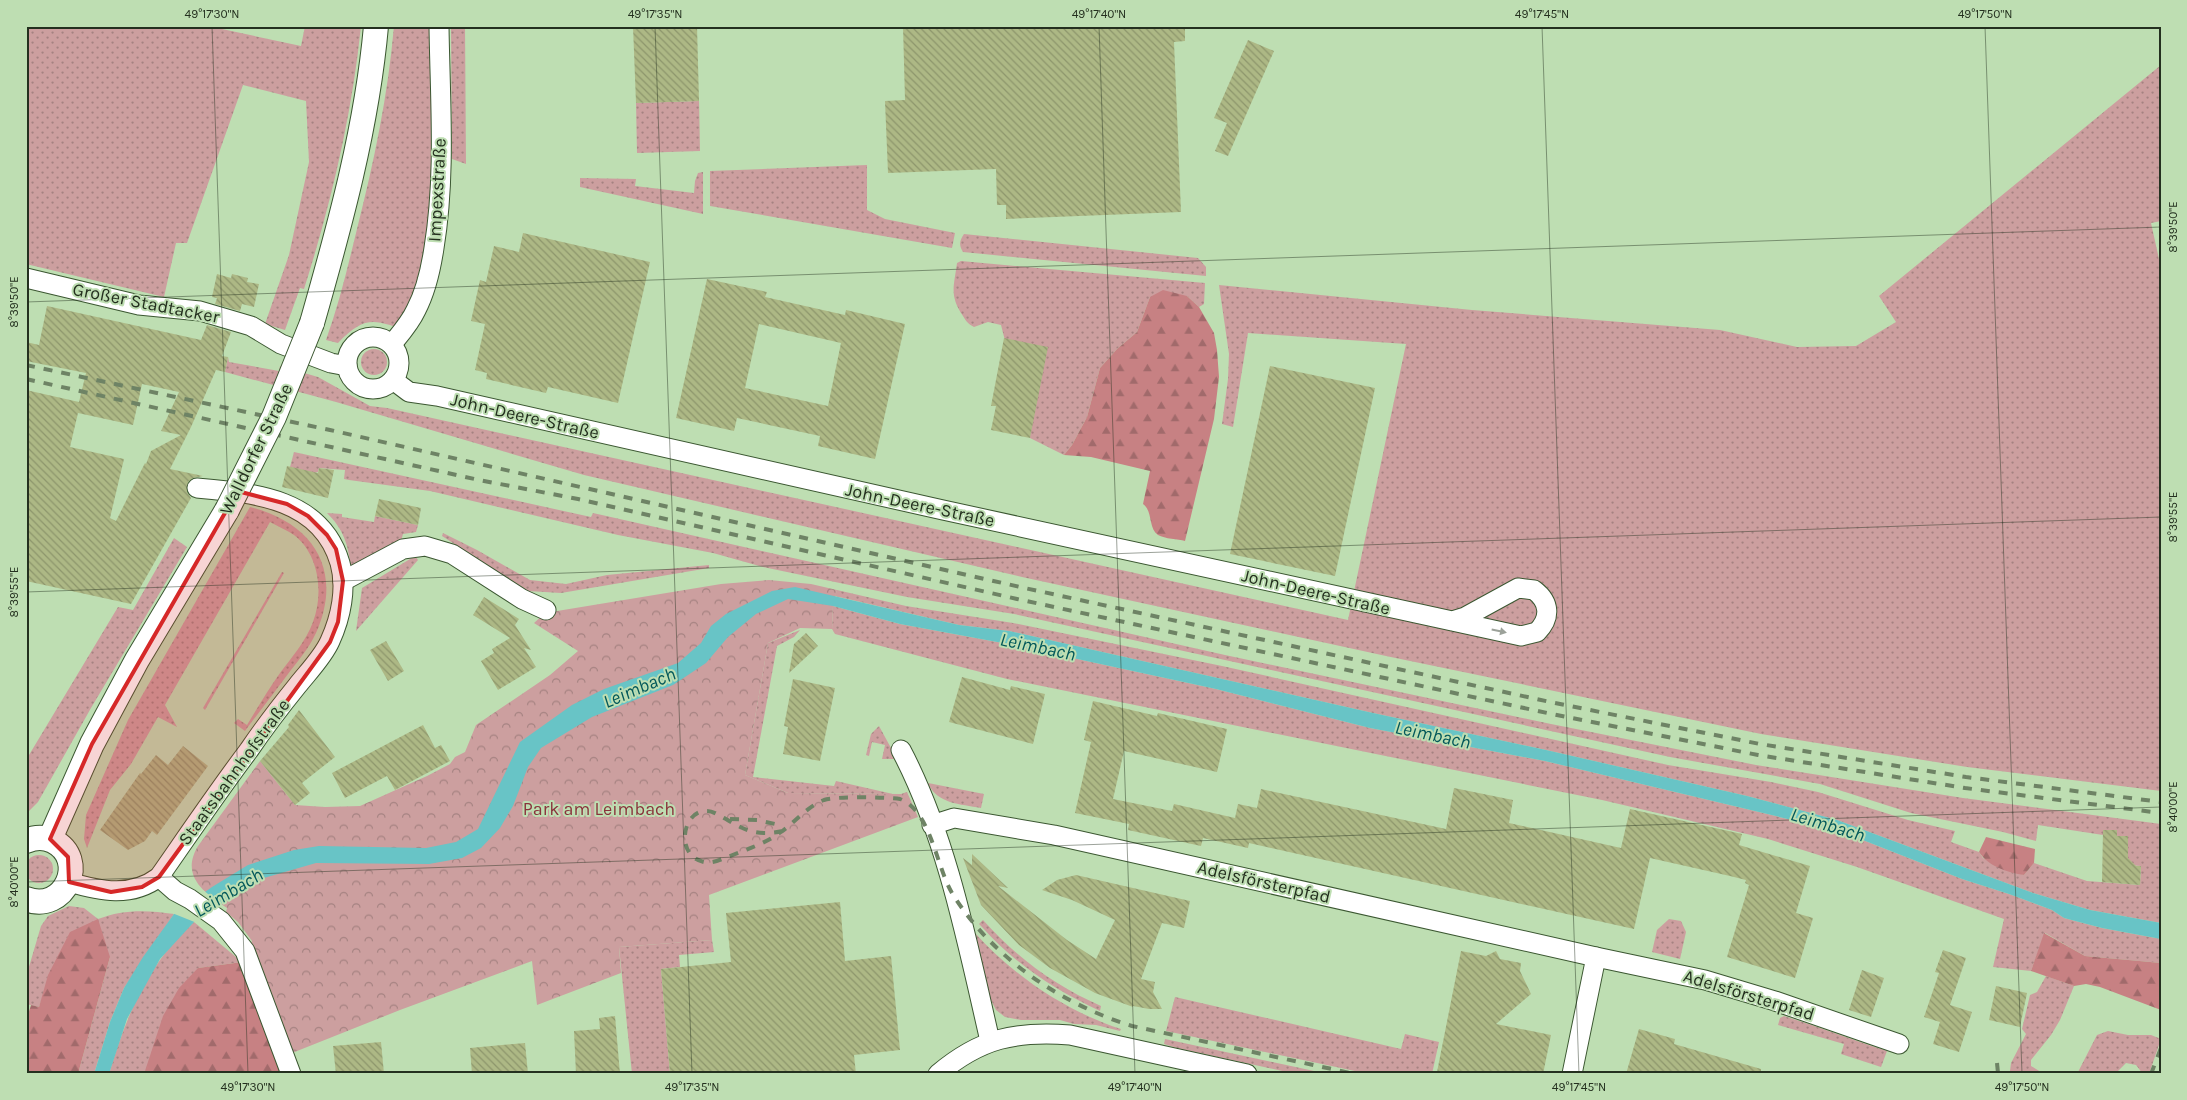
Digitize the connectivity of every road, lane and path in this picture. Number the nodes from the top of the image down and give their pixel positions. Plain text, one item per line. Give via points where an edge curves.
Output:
1 (376, 26) edge
2 (439, 26) edge
3 (26, 278) edge
4 (392, 344) junction
5 (347, 366) junction
6 (393, 380) junction
7 (197, 488) dead end
8 (343, 581) junction
9 (546, 610) dead end
10 (1452, 620) dead end
11 (901, 750) dead end
12 (932, 824) junction
13 (50, 839) junction
14 (26, 840) edge
15 (159, 877) junction
16 (69, 882) junction
17 (27, 904) edge
18 (1596, 957) junction
19 (990, 1042) junction
20 (1898, 1044) dead end
21 (1203, 1069) edge
22 (291, 1074) edge
23 (938, 1074) edge
24 (1247, 1074) edge
25 (1572, 1074) edge

1 - 13 street, Walldorfer Straße, bridge via 364,118 348,192 312,322 274,417 227,510 137,660 92,744
2 - 4 street, Impexstraße via 441,172 437,226 430,270 417,309
3 - 5 street, Großer Stadtacker via 160,308 200,311 251,326 282,344
4 - 5 street via 380,337 368,337 356,343 349,353
4 - 6 street via 399,355 399,368
5 - 6 street via 357,383 366,388 380,388
6 - 10 street, John-Deere-Straße via 409,392 1426,617
7 - 8 street, Staatsbahnhofstraße via 241,492 287,504 303,513 316,522 336,549
8 - 9 street via 403,549 425,546 452,554 522,599
8 - 15 street, Staatsbahnhofstraße via 338,622 330,642 248,750
11 - 12 street
12 - 18 street, Adelsförsterpfad via 954,818 1054,835
12 - 19 street via 956,903
13 - 14 street
13 - 16 street via 68,856 71,865
15 - 16 street, Staatsbahnhofstraße via 142,887 111,892
15 - 22 street via 221,921 245,951
16 - 17 street via 57,897
18 - 20 street, Adelsförsterpfad via 1705,980
18 - 25 street
19 - 21 street via 1028,1034 1070,1035
19 - 23 street via 974,1048
21 - 24 street

